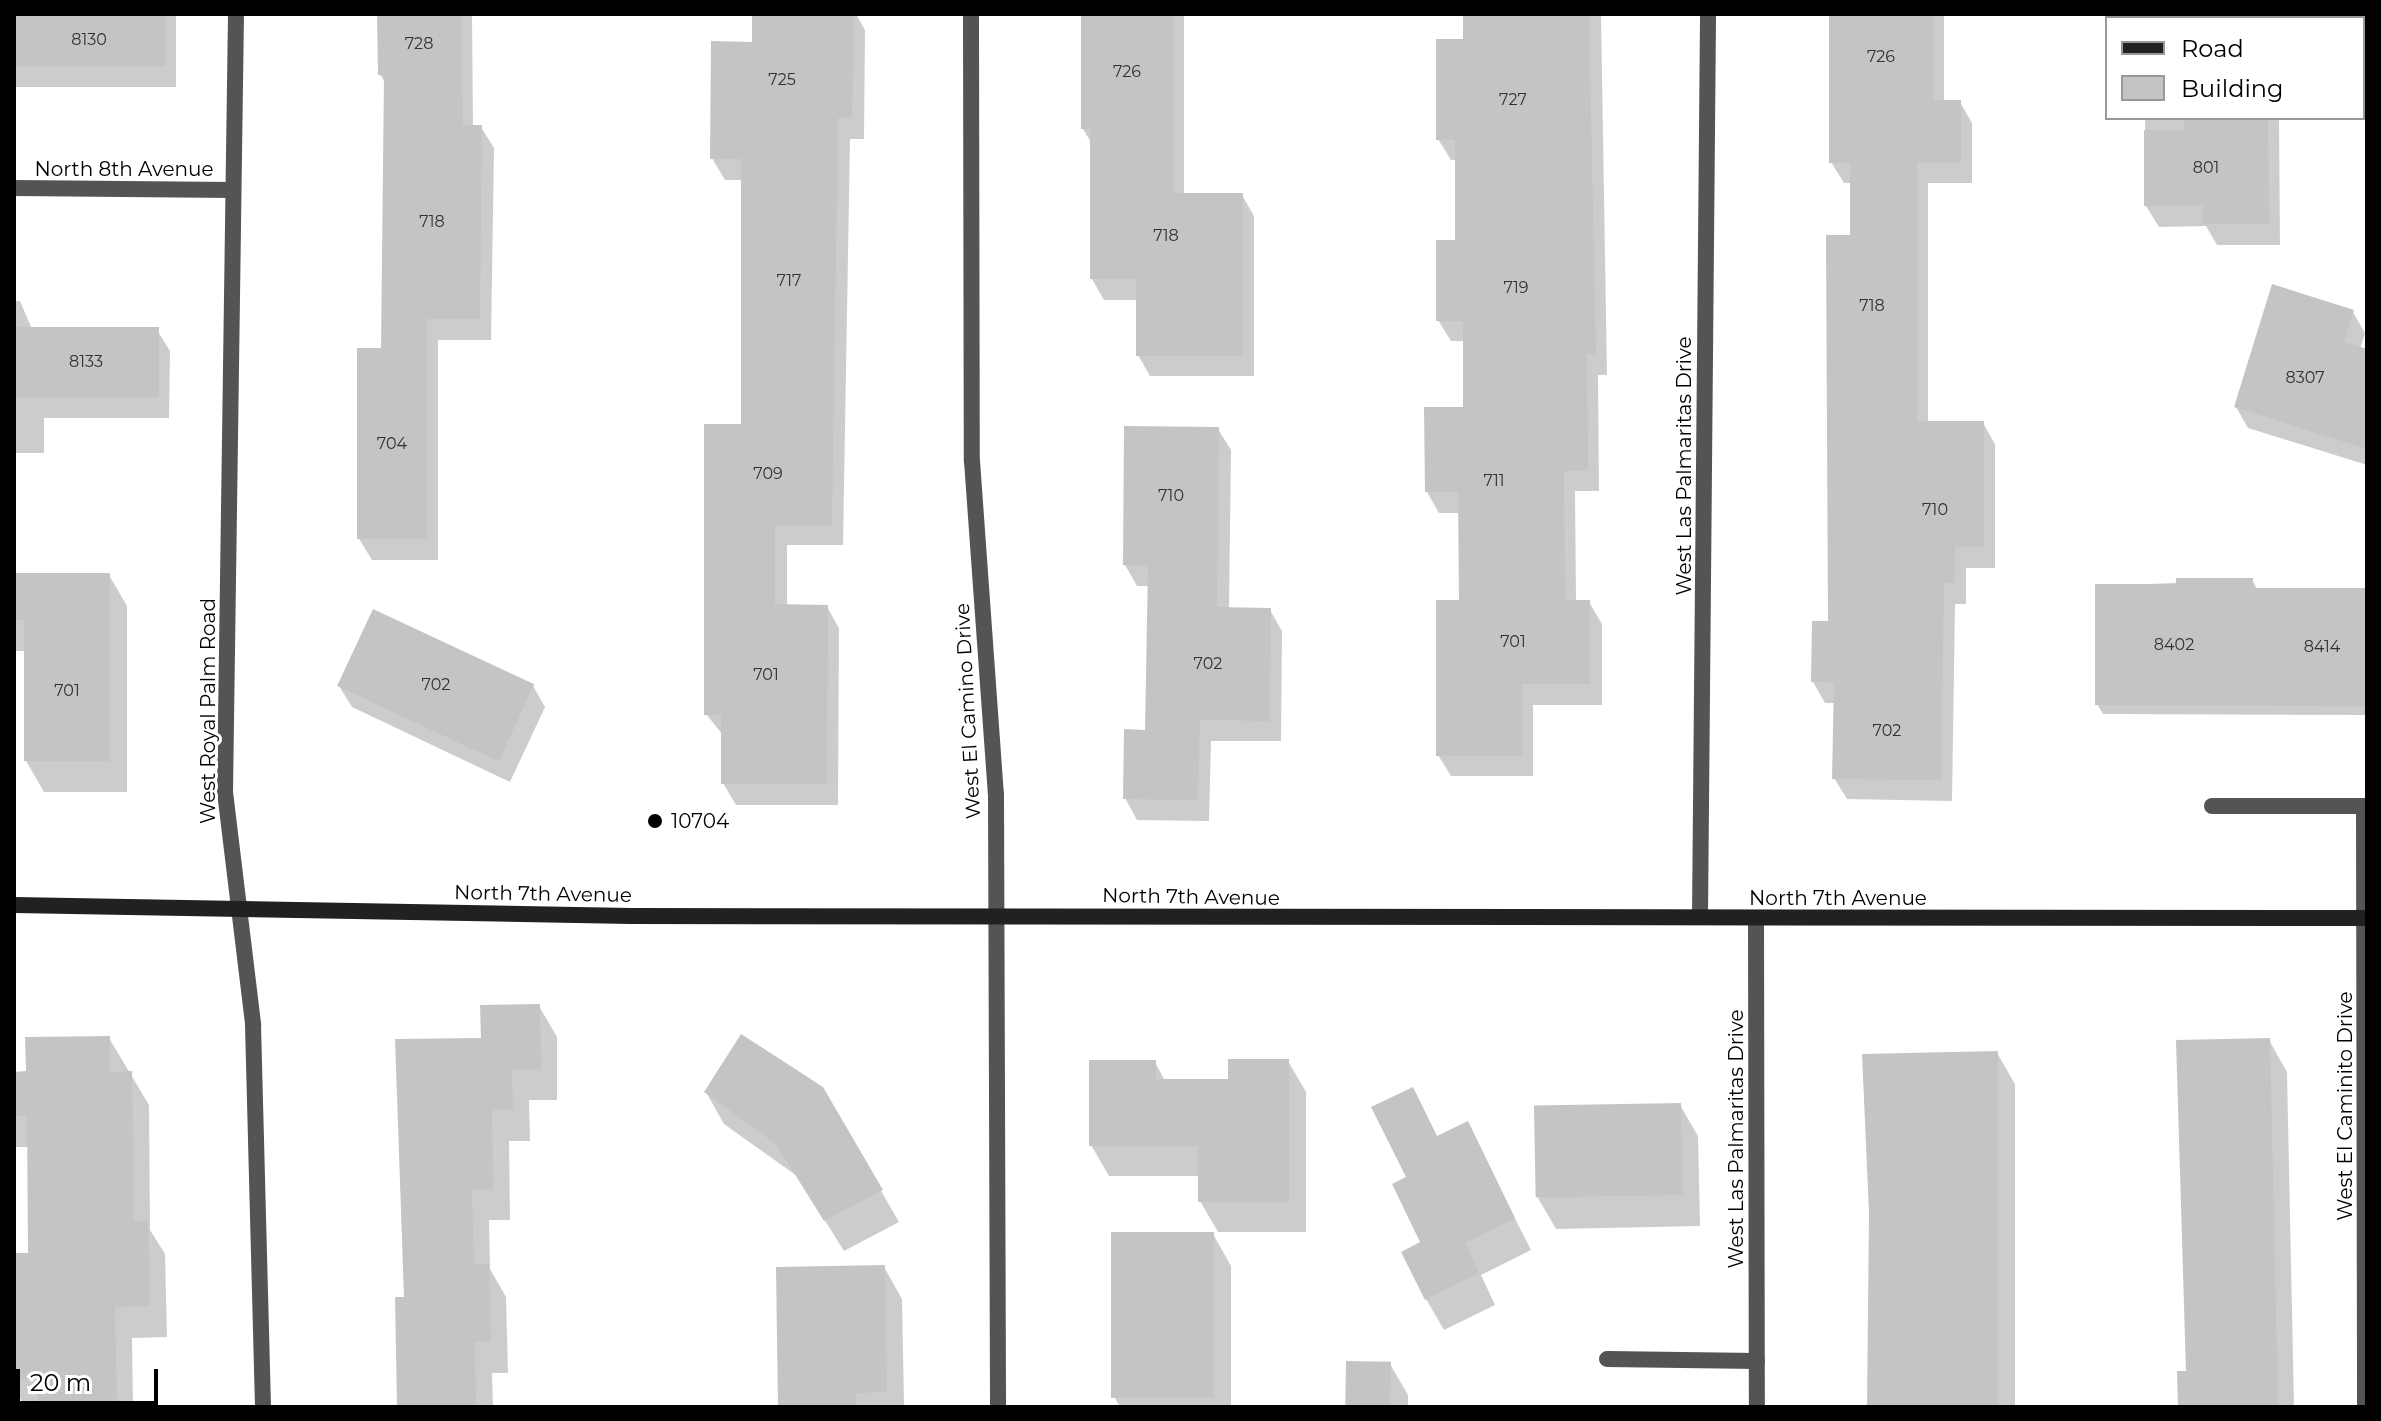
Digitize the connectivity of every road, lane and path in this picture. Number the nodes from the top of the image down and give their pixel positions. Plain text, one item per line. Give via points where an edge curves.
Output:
1 (236, 14) edge
2 (971, 14) edge
3 (1708, 14) edge
4 (14, 188) edge
5 (233, 190) junction
6 (2212, 806) dead end
7 (2366, 806) edge
8 (14, 905) edge
9 (236, 908) junction
10 (995, 915) junction
11 (1700, 917) junction
12 (1756, 918) junction
13 (2366, 918) edge
14 (1607, 1359) dead end
15 (1757, 1361) junction
16 (263, 1407) edge
17 (998, 1407) edge
18 (1757, 1407) edge
19 (2365, 1407) edge

1 - 5 street, West Royal Palm Road
2 - 10 street, West El Camino Drive via 972,461 996,795
3 - 11 street, West Las Palmaritas Drive
4 - 5 street, North 8th Avenue
5 - 9 street, West Royal Palm Road via 225,792
6 - 7 street
7 - 13 street, West El Caminito Drive
8 - 9 main road, North 7th Avenue
9 - 10 main road, North 7th Avenue via 631,916
9 - 16 street, West Royal Palm Road via 253,1025
10 - 11 main road, North 7th Avenue
10 - 17 street, West El Camino Drive
11 - 12 main road, North 7th Avenue
12 - 13 main road, North 7th Avenue
12 - 15 street, West Las Palmaritas Drive
13 - 19 street, West El Caminito Drive
14 - 15 street
15 - 18 street, West Las Palmaritas Drive

